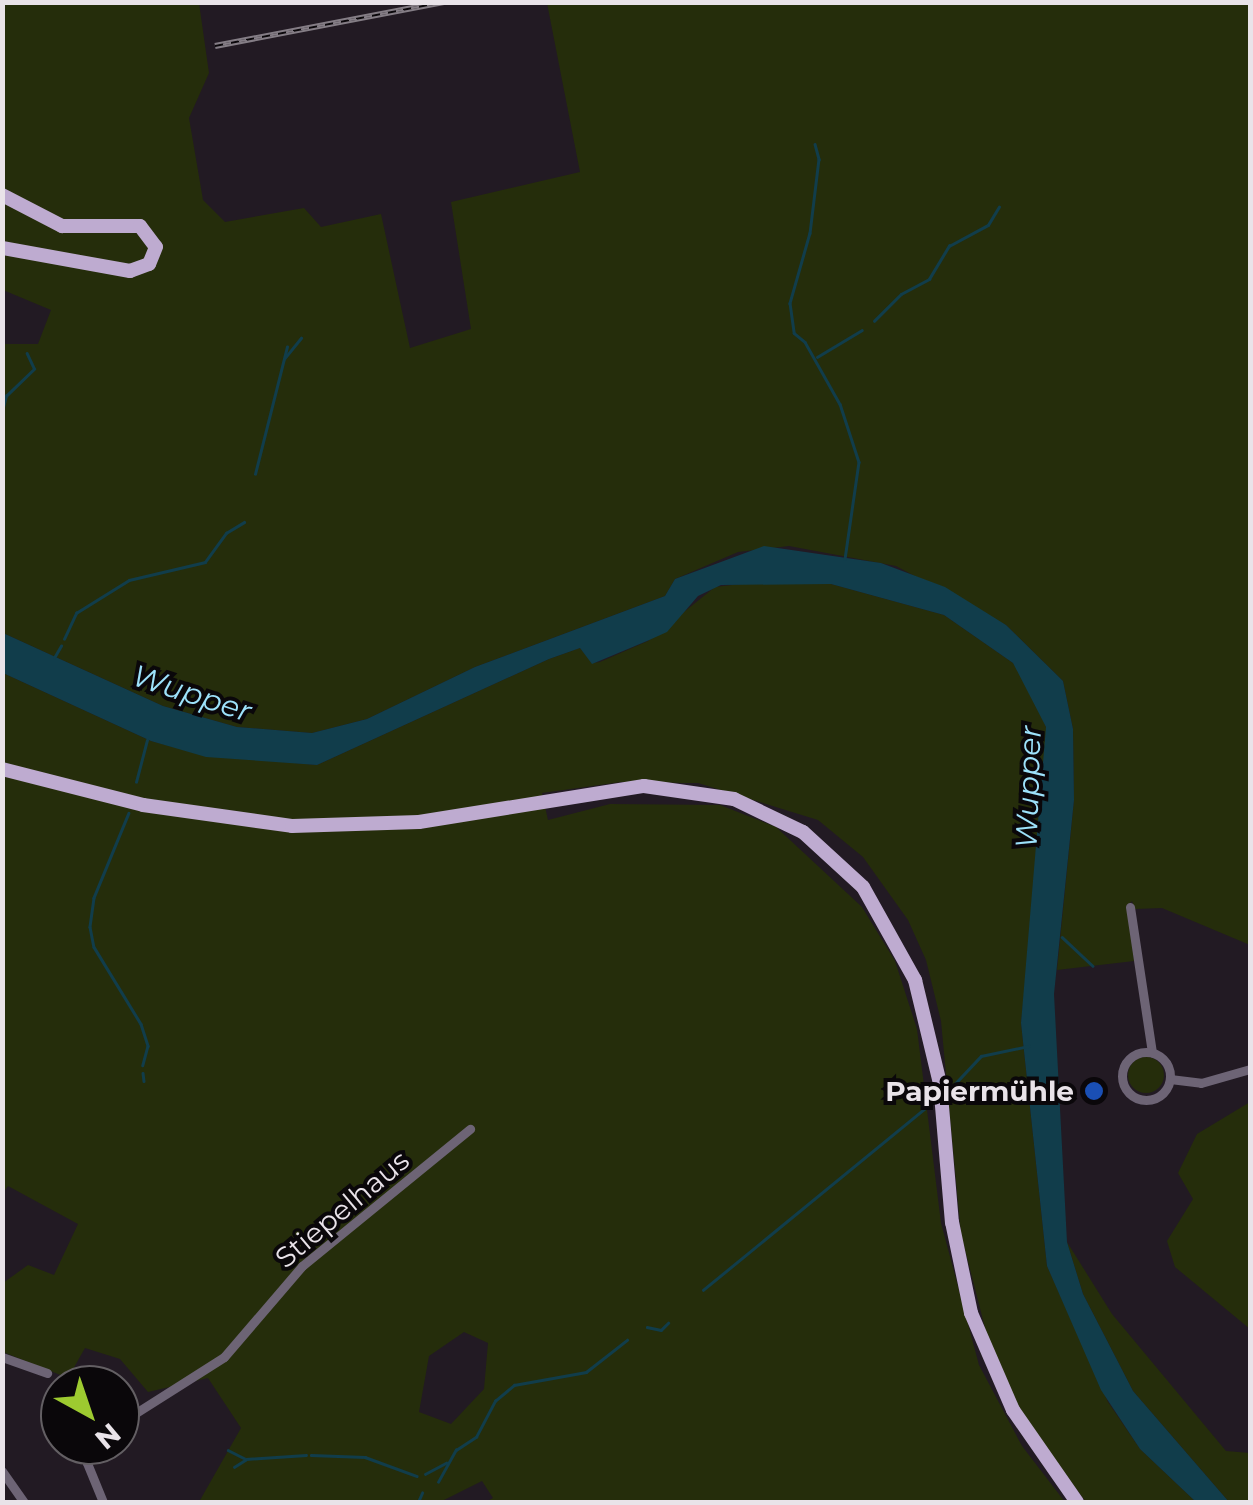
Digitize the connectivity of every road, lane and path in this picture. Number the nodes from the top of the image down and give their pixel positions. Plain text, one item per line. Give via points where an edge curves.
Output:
1 (2, 195) edge
2 (2, 248) edge
3 (2, 768) edge
4 (1130, 907) dead end
5 (1152, 1052) junction
6 (1246, 1070) edge
7 (1170, 1078) junction
8 (470, 1130) dead end
9 (2, 1357) edge
10 (40, 1371) edge
11 (140, 1411) edge
12 (88, 1465) edge
13 (2, 1471) edge
14 (24, 1502) edge
15 (103, 1502) edge
16 (1077, 1502) edge

1 - 2 main road via 53,224 143,227 156,251 149,264 130,270
3 - 16 main road via 201,816 316,828 419,822 606,788 716,794 783,820 844,865 900,944 930,1030 960,1273 984,1352 1024,1429
4 - 5 street
5 - 7 street via 1165,1061
5 - 7 street via 1126,1063 1128,1091 1149,1100
6 - 7 street via 1201,1083
8 - 11 street, Stiepelhaus via 302,1266 205,1370
9 - 10 street
12 - 15 street
13 - 14 street

